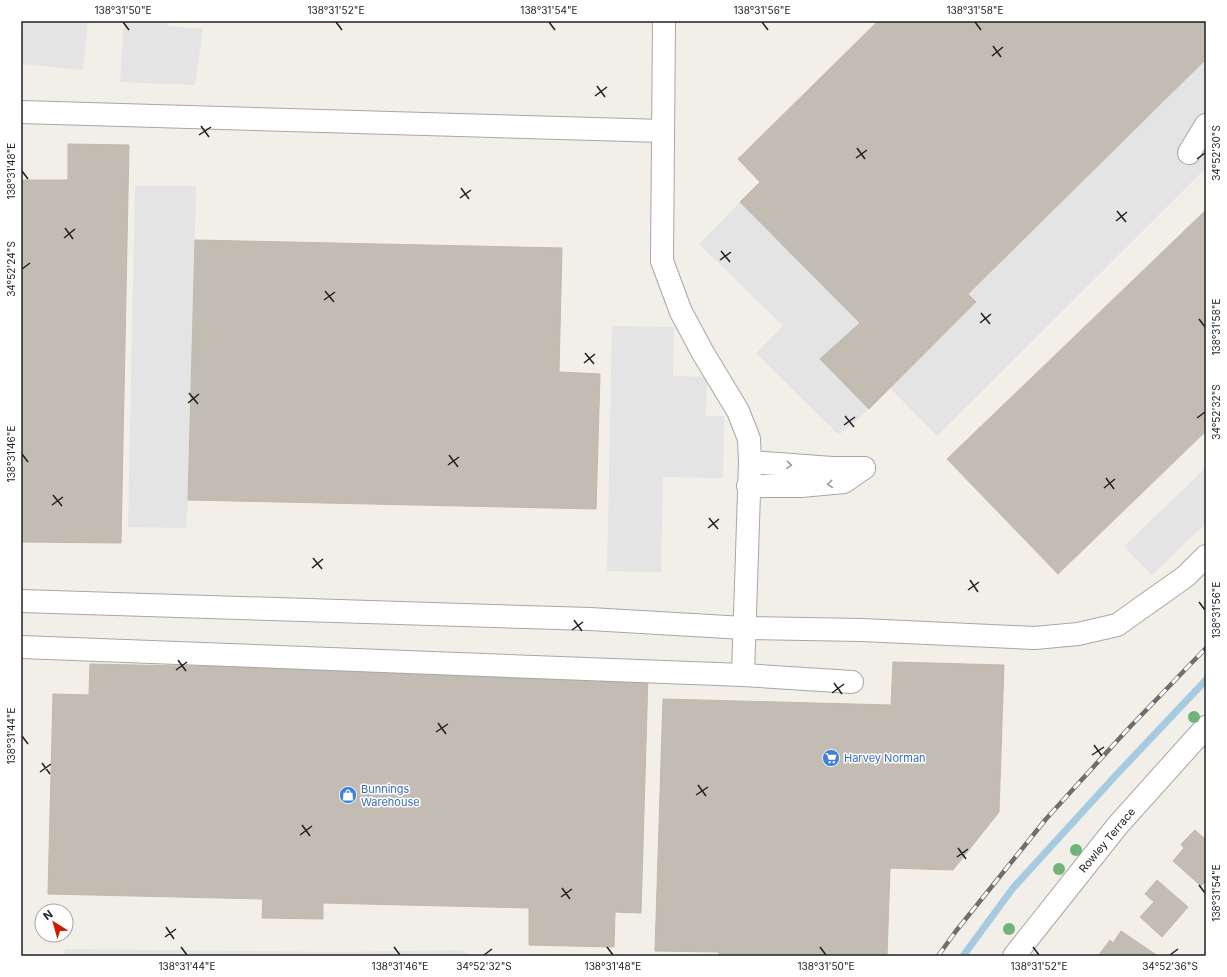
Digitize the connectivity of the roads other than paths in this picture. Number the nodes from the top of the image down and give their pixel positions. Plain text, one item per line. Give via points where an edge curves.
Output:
1 (664, 21) edge
2 (21, 112) edge
3 (1206, 125) edge
4 (663, 130) junction
5 (1189, 153) dead end
6 (750, 462) junction
7 (748, 486) junction
8 (1206, 556) edge
9 (21, 601) edge
10 (744, 628) junction
11 (21, 647) edge
12 (743, 675) junction
13 (852, 682) dead end
14 (1206, 727) edge
15 (1014, 956) edge

1 - 4 street
2 - 4 street
3 - 5 street
4 - 6 street via 662,261 681,312 738,411 749,439
6 - 7 street
6 -> 7 street via 864,468 844,482 801,486
7 - 10 street
8 - 10 street via 1186,576 1117,625 1078,634 1035,638 862,630
9 - 10 street via 590,618
10 - 12 street
11 - 12 street
12 - 13 street
14 - 15 street, Rowley Terrace via 1118,825

